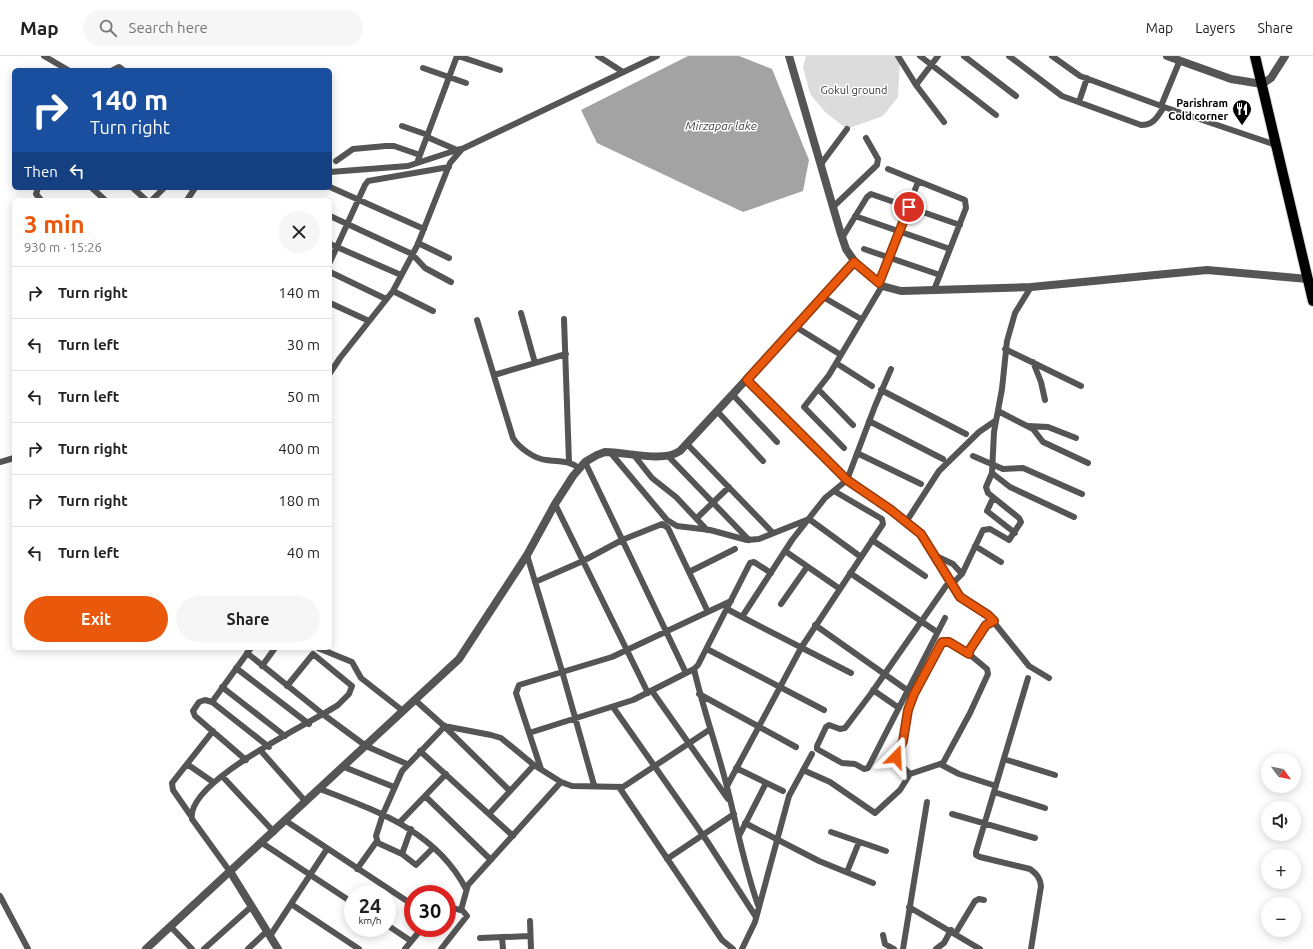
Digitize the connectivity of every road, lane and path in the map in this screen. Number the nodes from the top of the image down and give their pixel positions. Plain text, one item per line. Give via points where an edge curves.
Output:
1 (44, 56) edge
2 (457, 56) edge
3 (598, 56) edge
4 (789, 56) edge
5 (898, 56) edge
6 (920, 56) edge
7 (938, 56) edge
8 (964, 56) edge
9 (1009, 56) edge
10 (1052, 56) edge
11 (1167, 56) edge
12 (1255, 56) edge
13 (1285, 56) edge
14 (652, 57) edge
15 (1180, 60) junction
16 (932, 65) junction
17 (65, 68) edge
18 (423, 68) dead end
19 (500, 70) dead end
20 (623, 72) junction
21 (449, 77) junction
22 (1087, 78) junction
23 (466, 83) dead end
24 (1262, 84) junction
25 (916, 85) junction
26 (1016, 96) dead end
27 (1079, 102) junction
28 (1162, 106) junction
29 (996, 115) dead end
30 (944, 122) dead end
31 (402, 126) dead end
32 (846, 129) dead end
33 (427, 136) junction
34 (866, 138) dead end
35 (1276, 145) junction
36 (460, 149) junction
37 (420, 156) junction
38 (336, 161) dead end
39 (417, 163) junction
40 (821, 164) junction
41 (449, 167) junction
42 (888, 169) dead end
43 (332, 172) edge
44 (918, 182) junction
45 (332, 188) edge
46 (94, 190) edge
47 (135, 190) edge
48 (162, 190) edge
49 (103, 198) edge
50 (144, 198) edge
51 (154, 198) edge
52 (359, 200) junction
53 (833, 207) junction
54 (909, 207) junction
55 (856, 216) junction
56 (332, 217) edge
57 (347, 224) junction
58 (960, 225) junction
59 (424, 229) junction
60 (899, 231) junction
61 (841, 234) junction
62 (418, 243) junction
63 (332, 245) edge
64 (337, 247) junction
65 (864, 248) dead end
66 (950, 250) junction
67 (412, 254) junction
68 (889, 257) junction
69 (332, 258) edge
70 (449, 258) dead end
71 (854, 262) junction
72 (332, 273) edge
73 (401, 275) junction
74 (940, 275) junction
75 (1308, 279) junction
76 (451, 282) dead end
77 (880, 284) junction
78 (1031, 287) junction
79 (934, 290) junction
80 (393, 291) junction
81 (823, 297) junction
82 (386, 299) junction
83 (1313, 302) edge
84 (332, 304) edge
85 (433, 311) dead end
86 (521, 313) dead end
87 (564, 319) dead end
88 (861, 319) junction
89 (477, 320) dead end
90 (369, 321) junction
91 (796, 327) junction
92 (1005, 349) junction
93 (566, 354) junction
94 (841, 355) junction
95 (1033, 362) junction
96 (333, 363) edge
97 (536, 363) junction
98 (836, 363) junction
99 (891, 369) dead end
100 (494, 375) junction
101 (747, 380) junction
102 (872, 386) dead end
103 (1081, 386) dead end
104 (818, 389) junction
105 (881, 390) junction
106 (733, 395) junction
107 (1045, 400) dead end
108 (717, 411) junction
109 (998, 411) junction
110 (996, 421) junction
111 (869, 422) junction
112 (853, 425) dead end
113 (1028, 426) junction
114 (966, 434) dead end
115 (1076, 438) dead end
116 (777, 442) dead end
117 (687, 444) junction
118 (844, 448) dead end
119 (610, 452) junction
120 (857, 453) junction
121 (633, 454) junction
122 (973, 456) dead end
123 (669, 457) junction
124 (12, 459) edge
125 (943, 459) dead end
126 (763, 460) dead end
127 (0, 462) edge
128 (570, 462) junction
129 (1088, 463) dead end
130 (992, 464) junction
131 (582, 465) junction
132 (992, 473) junction
133 (847, 480) junction
134 (921, 484) dead end
135 (729, 487) junction
136 (834, 491) junction
137 (1082, 494) dead end
138 (993, 498) junction
139 (713, 503) junction
140 (555, 504) junction
141 (1074, 517) dead end
142 (696, 518) junction
143 (808, 520) junction
144 (906, 522) junction
145 (707, 530) junction
146 (1015, 532) junction
147 (773, 533) junction
148 (622, 540) junction
149 (749, 540) junction
150 (872, 540) junction
151 (975, 546) junction
152 (735, 549) dead end
153 (785, 551) junction
154 (527, 555) junction
155 (934, 555) junction
156 (861, 557) junction
157 (583, 561) junction
158 (1001, 562) dead end
159 (807, 567) junction
160 (689, 572) junction
161 (771, 573) junction
162 (850, 573) junction
163 (962, 574) junction
164 (925, 576) dead end
165 (535, 582) junction
166 (949, 585) junction
167 (840, 589) junction
168 (730, 601) junction
169 (781, 604) dead end
170 (726, 609) junction
171 (708, 612) junction
172 (742, 617) junction
173 (945, 618) dead end
174 (994, 621) junction
175 (921, 622) junction
176 (815, 625) junction
177 (667, 631) junction
178 (937, 632) junction
179 (801, 648) junction
180 (706, 649) junction
181 (274, 650) edge
182 (323, 650) edge
183 (627, 650) junction
184 (249, 651) edge
185 (969, 654) junction
186 (262, 666) junction
187 (236, 668) junction
188 (694, 669) junction
189 (562, 671) junction
190 (686, 673) junction
191 (851, 673) dead end
192 (885, 673) junction
193 (1028, 678) dead end
194 (1049, 678) dead end
195 (287, 686) junction
196 (779, 686) junction
197 (222, 687) junction
198 (873, 690) junction
199 (907, 690) junction
200 (650, 692) junction
201 (700, 694) junction
202 (415, 700) junction
203 (212, 702) junction
204 (612, 707) junction
205 (898, 708) junction
206 (824, 710) dead end
207 (403, 711) junction
208 (324, 715) junction
209 (575, 717) junction
210 (308, 724) junction
211 (444, 726) junction
212 (758, 727) junction
213 (709, 730) junction
214 (213, 732) junction
215 (529, 733) junction
216 (285, 736) junction
217 (689, 743) junction
218 (366, 746) junction
219 (269, 747) junction
220 (796, 747) dead end
221 (261, 751) junction
222 (420, 751) junction
223 (812, 754) dead end
224 (1004, 759) junction
225 (246, 760) junction
226 (187, 764) junction
227 (407, 764) junction
228 (940, 764) junction
229 (534, 765) junction
230 (344, 767) junction
231 (654, 767) junction
232 (736, 768) junction
233 (541, 769) junction
234 (803, 770) junction
235 (446, 774) junction
236 (910, 774) junction
237 (1055, 775) dead end
238 (222, 776) junction
239 (213, 782) junction
240 (561, 782) junction
241 (766, 783) junction
242 (594, 785) junction
243 (727, 786) junction
244 (394, 787) junction
245 (619, 787) junction
246 (320, 789) junction
247 (995, 789) junction
248 (783, 790) dead end
249 (510, 791) junction
250 (425, 796) junction
251 (306, 802) junction
252 (927, 802) dead end
253 (731, 803) junction
254 (1045, 808) dead end
255 (383, 814) junction
256 (489, 814) junction
257 (734, 814) junction
258 (952, 814) dead end
259 (192, 816) junction
260 (286, 821) junction
261 (400, 822) junction
262 (746, 823) junction
263 (985, 824) junction
264 (411, 829) junction
265 (274, 832) junction
266 (831, 832) dead end
267 (702, 834) junction
268 (513, 836) junction
269 (739, 836) junction
270 (1034, 838) dead end
271 (778, 839) junction
272 (377, 841) junction
273 (859, 842) junction
274 (262, 843) junction
275 (433, 848) junction
276 (327, 849) junction
277 (886, 850) dead end
278 (402, 854) junction
279 (667, 859) junction
280 (491, 860) junction
281 (357, 869) junction
282 (231, 872) junction
283 (847, 872) junction
284 (310, 874) junction
285 (874, 883) dead end
286 (466, 889) junction
287 (0, 896) edge
288 (344, 897) edge
289 (404, 898) edge
290 (984, 900) dead end
291 (291, 904) junction
292 (758, 905) junction
293 (252, 906) junction
294 (909, 907) junction
295 (456, 909) edge
296 (461, 910) junction
297 (756, 917) junction
298 (530, 921) dead end
299 (171, 927) junction
300 (396, 931) edge
301 (953, 932) junction
302 (269, 934) junction
303 (530, 936) junction
304 (883, 936) dead end
305 (414, 937) edge
306 (502, 937) junction
307 (480, 938) dead end
308 (411, 941) junction
309 (209, 948) edge
310 (28, 949) edge
311 (146, 949) edge
312 (192, 949) edge
313 (248, 949) edge
314 (278, 949) edge
315 (359, 949) edge
316 (405, 949) edge
317 (441, 949) edge
318 (503, 949) edge
319 (531, 949) edge
320 (733, 949) edge
321 (742, 949) edge
322 (894, 949) edge
323 (903, 949) edge
324 (936, 949) edge
325 (980, 949) edge
326 (1031, 949) edge

1 - 17 street
2 - 19 street
2 - 21 street
3 - 20 street
4 - 40 street
5 - 25 street
6 - 16 street
7 - 16 street
8 - 26 street
9 - 27 street via 1057,93
10 - 22 street via 1070,70
11 - 15 street
12 - 24 main road
13 - 24 street via 1271,78
14 - 20 street
15 - 24 street via 1231,79
15 - 28 street
16 - 25 street
16 - 29 street
18 - 21 street
20 - 36 street
21 - 23 street
21 - 33 street
22 - 27 street
22 - 28 street
24 - 35 main road
25 - 30 street
27 - 28 street via 1141,125 1154,121
28 - 35 street
31 - 33 street
32 - 40 street
33 - 36 street
33 - 37 street
34 - 53 street via 878,159 877,165
35 - 75 main road
36 - 39 street
36 - 41 street
37 - 38 street via 394,146 386,146 353,149
37 - 39 street
39 - 43 street via 393,168
40 - 53 street
41 - 52 street via 368,182
41 - 59 street
42 - 44 street
44 - 54 street
44 - 58 street via 965,200 966,208
45 - 52 street
46 - 49 street
47 - 50 street
48 - 51 street
52 - 57 street
52 - 59 street
53 - 61 street
54 - 55 street via 871,194
54 - 58 street
54 - 60 street
55 - 60 street
55 - 61 street
56 - 57 street
57 - 64 street
57 - 67 street
58 - 66 street
59 - 62 street
60 - 66 street
60 - 68 street
61 - 71 street
62 - 67 street
62 - 70 street
63 - 64 street
64 - 69 street
64 - 73 street
65 - 68 street
66 - 74 street
67 - 73 street
67 - 76 street via 425,268
68 - 74 street
68 - 77 street
71 - 77 street
71 - 81 street
72 - 82 street
73 - 80 street
74 - 79 street
75 - 78 street via 1207,270
75 - 83 main road
77 - 79 street via 901,291
77 - 88 street
78 - 79 street
78 - 92 street via 1013,319
80 - 82 street
80 - 85 street
81 - 88 street
81 - 91 street
82 - 90 street
84 - 90 street
86 - 97 street
87 - 93 street
88 - 94 street
89 - 100 street
90 - 96 street
91 - 94 street
91 - 101 street
92 - 95 street
92 - 109 street
93 - 97 street
93 - 128 street
94 - 98 street
95 - 103 street
95 - 107 street
97 - 100 street
98 - 102 street
98 - 104 street
99 - 105 street
100 - 128 street via 517,444 542,460
101 - 106 street
101 - 133 street
104 - 112 street
104 - 118 street via 805,405 805,410
105 - 111 street
105 - 114 street
106 - 108 street
106 - 116 street
108 - 117 street
108 - 126 street
109 - 110 street
109 - 113 street
110 - 130 street
110 - 144 street via 979,432 939,471
111 - 120 street
111 - 125 street
113 - 115 street via 1048,427
113 - 129 street via 1043,442
117 - 123 street
117 - 135 street
119 - 121 street
119 - 131 street via 597,455
119 - 145 street via 670,523
120 - 133 street
120 - 134 street
121 - 123 street
121 - 142 street via 652,478 672,493
122 - 130 street
123 - 139 street
124 - 127 street
128 - 131 street
130 - 132 street
130 - 137 street via 1007,470 1020,467
131 - 140 street
131 - 148 street
132 - 138 street via 986,490
132 - 141 street via 1010,487
133 - 136 street
133 - 144 street
135 - 139 street
135 - 147 street
136 - 143 street via 825,498
136 - 150 street via 884,520
138 - 146 street via 1020,520
138 - 146 street via 987,510
139 - 142 street
139 - 149 street
140 - 154 street
140 - 157 street
142 - 145 street
143 - 147 street
143 - 153 street
143 - 156 street
144 - 155 street via 921,534
145 - 149 street
146 - 151 street via 1009,540 990,529 985,529
147 - 149 street
148 - 157 street
148 - 160 street via 664,524
148 - 177 street
150 - 156 street
150 - 164 street
151 - 158 street
151 - 163 street
152 - 160 street
153 - 159 street
153 - 161 street
154 - 165 street
154 - 202 street via 459,659
155 - 163 street via 953,564
155 - 166 street
156 - 162 street
157 - 165 street
157 - 183 street
159 - 167 street
159 - 169 street
160 - 171 street
161 - 168 street via 754,562 750,563
161 - 172 street
162 - 167 street
162 - 175 street
163 - 166 street
165 - 189 street
166 - 174 street via 961,598
166 - 175 street
167 - 176 street
168 - 170 street
168 - 171 street
170 - 172 street
170 - 180 street
171 - 177 street
172 - 179 street
173 - 178 street
174 - 185 street via 986,625
174 - 194 street via 1029,666
175 - 178 street
175 - 192 street
176 - 179 street
176 - 192 street
177 - 183 street
177 - 190 street
178 - 199 street
179 - 191 street
179 - 196 street
180 - 188 street
180 - 196 street
181 - 186 street
182 - 207 street via 352,662 361,678
183 - 189 street via 612,657
183 - 200 street
184 - 186 street
184 - 187 street
185 - 228 street via 987,669 988,674 944,762
185 - 236 street via 949,642 942,642 914,694 908,710 903,741 896,757
186 - 195 street
187 - 197 street
187 - 210 street
188 - 190 street
188 - 201 street
189 - 209 street
189 - 215 street via 521,684 517,688 516,693
190 - 200 street
192 - 198 street
192 - 199 street
193 - 224 street
195 - 208 street
195 - 208 street via 310,655 316,656 352,686 349,694 338,706
196 - 206 street
196 - 212 street
197 - 203 street
197 - 216 street
198 - 205 street
198 - 205 street via 845,728 829,725 826,727 818,749 842,763 855,764 866,769
199 - 205 street
200 - 204 street
200 - 217 street
201 - 212 street
201 - 213 street
202 - 207 street
202 - 211 street
203 - 214 street via 202,700 193,711
203 - 219 street
204 - 209 street
204 - 231 street
207 - 218 street
208 - 210 street
208 - 218 street
209 - 215 street
209 - 242 street
210 - 216 street
211 - 222 street
211 - 229 street via 496,736
211 - 249 street
212 - 220 street
212 - 232 street
213 - 217 street
213 - 243 street
214 - 225 street
214 - 226 street
215 - 233 street
216 - 219 street
217 - 231 street
217 - 253 street
218 - 227 street
218 - 230 street
219 - 221 street
221 - 225 street
221 - 251 street
222 - 227 street
222 - 235 street
223 - 234 street
224 - 237 street
224 - 247 street
225 - 238 street
226 - 239 street
226 - 259 street via 173,780 172,785
227 - 244 street
228 - 236 street
228 - 247 street
229 - 233 street
229 - 249 street
230 - 244 street
230 - 246 street
231 - 245 street via 627,785
231 - 267 street
232 - 241 street
232 - 243 street
233 - 240 street
234 - 236 street via 830,782 875,813 900,790
234 - 271 street via 789,796
235 - 250 street
235 - 256 street
238 - 239 street
238 - 265 street
239 - 259 street via 198,798
240 - 242 street via 572,786
240 - 268 street
241 - 248 street
241 - 262 street
242 - 245 street
243 - 253 street
244 - 255 street
245 - 279 street
246 - 251 street
246 - 255 street
247 - 254 street
247 - 263 street
249 - 256 street
250 - 261 street
250 - 280 street
251 - 260 street
252 - 294 street
253 - 257 street
255 - 261 street
255 - 272 street via 376,833
256 - 268 street
257 - 267 street
257 - 269 street
258 - 263 street
259 - 282 street via 195,826
260 - 265 street
260 - 276 street
261 - 264 street
262 - 269 street
262 - 271 street
263 - 270 street
263 - 326 street via 976,855 1030,870 1040,879
264 - 275 street
264 - 278 street
265 - 274 street
266 - 273 street
267 - 279 street
267 - 297 street
268 - 280 street
269 - 292 street
271 - 283 street via 819,861
271 - 292 street
272 - 278 street
272 - 281 street
273 - 277 street
273 - 283 street
274 - 282 street
274 - 284 street
275 - 278 street via 418,865 414,865
275 - 286 street via 457,873
276 - 281 street
276 - 284 street
279 - 320 street via 722,940
280 - 286 street
281 - 289 street
282 - 293 street
282 - 299 street
283 - 285 street
284 - 288 street
284 - 291 street
286 - 296 street
287 - 310 street
290 - 301 street via 975,901
291 - 302 street
291 - 315 street
292 - 297 street
293 - 302 street
293 - 309 street
294 - 301 street
294 - 323 street
295 - 296 street
296 - 317 street via 466,912 466,917
297 - 321 street
298 - 303 street
299 - 311 street
299 - 312 street
300 - 308 street
301 - 324 street
301 - 325 street
302 - 313 street
302 - 314 street
303 - 306 street
303 - 319 street
304 - 322 street via 885,944
305 - 308 street
306 - 307 street
306 - 318 street
308 - 316 street

